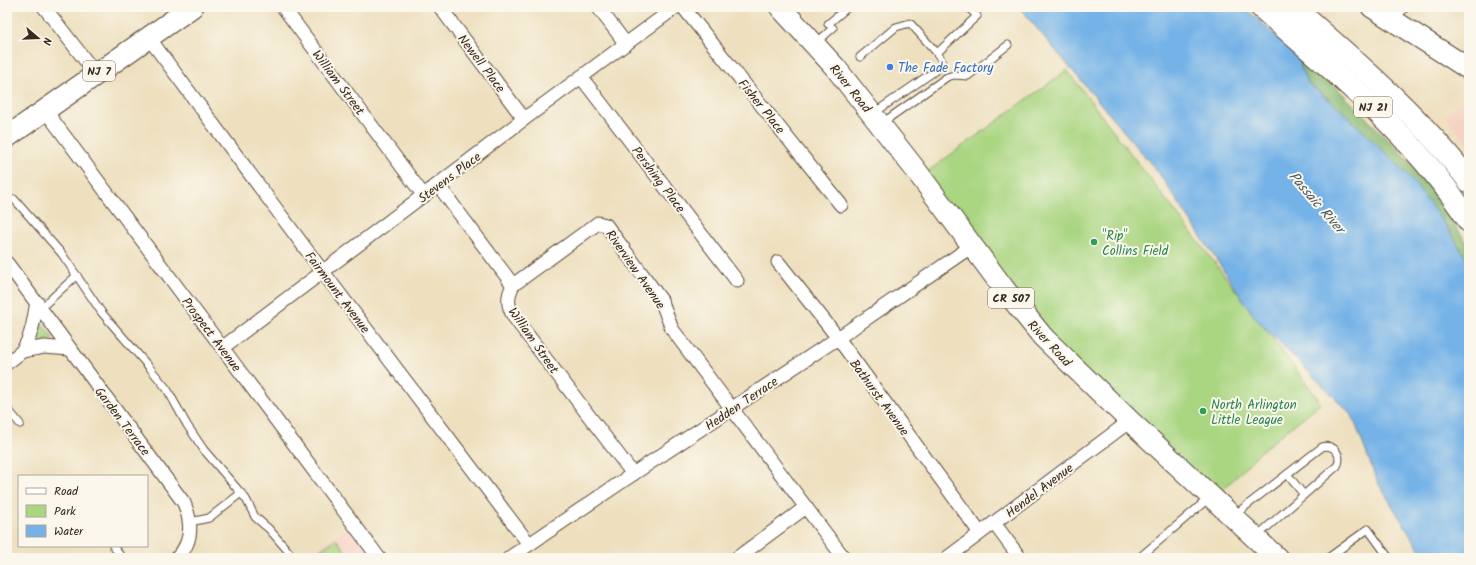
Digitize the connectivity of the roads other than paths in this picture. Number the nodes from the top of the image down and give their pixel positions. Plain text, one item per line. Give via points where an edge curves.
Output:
1 (44, 7) edge
2 (192, 7) edge
3 (283, 7) edge
4 (440, 7) edge
5 (598, 7) edge
6 (676, 7) edge
7 (683, 7) edge
8 (780, 7) edge
9 (848, 7) edge
10 (968, 7) edge
11 (1261, 7) edge
12 (1293, 7) edge
13 (1372, 7) edge
14 (1400, 14) edge
15 (149, 38) junction
16 (626, 44) junction
17 (815, 45) junction
18 (1008, 45) dead end
19 (937, 53) junction
20 (860, 57) dead end
21 (1468, 67) edge
22 (96, 74) junction
23 (581, 77) junction
24 (45, 110) junction
25 (524, 119) junction
26 (876, 119) junction
27 (7, 137) edge
28 (1469, 181) edge
29 (438, 185) junction
30 (424, 196) junction
31 (14, 199) dead end
32 (841, 205) dead end
33 (1469, 221) edge
34 (972, 246) junction
35 (778, 262) dead end
36 (7, 263) edge
37 (323, 272) junction
38 (77, 275) junction
39 (737, 281) dead end
40 (514, 285) junction
41 (39, 305) junction
42 (838, 338) junction
43 (222, 348) junction
44 (70, 349) junction
45 (22, 351) junction
46 (7, 363) edge
47 (7, 408) edge
48 (732, 409) junction
49 (1130, 422) junction
50 (20, 424) dead end
51 (633, 474) junction
52 (1287, 474) junction
53 (241, 493) junction
54 (1304, 495) junction
55 (1211, 496) junction
56 (806, 507) junction
57 (1233, 516) junction
58 (190, 522) junction
59 (994, 523) junction
60 (980, 533) junction
61 (1255, 538) junction
62 (530, 544) junction
63 (114, 547) edge
64 (122, 558) edge
65 (177, 558) edge
66 (294, 558) edge
67 (379, 558) edge
68 (509, 558) edge
69 (737, 558) edge
70 (844, 558) edge
71 (947, 558) edge
72 (1020, 558) edge
73 (1139, 558) edge
74 (1276, 558) edge
75 (1328, 558) edge
76 (1389, 558) edge

1 - 22 street
2 - 15 main road, NJ 7
3 - 30 street, William Street
4 - 25 street, Newell Place
5 - 16 street
6 - 16 street, Stevens Place
7 - 32 street, Fisher Place
8 - 17 main road, River Road / CR 507
9 - 17 lane
10 - 19 lane via 977,16
11 - 33 highway, NJ 21 via 1387,120 1440,180
12 - 28 highway, NJ 21 via 1402,105
13 - 14 main road
14 - 21 main road
15 - 22 main road, NJ 7
15 - 37 street, Fairmount Avenue
16 - 23 street, Stevens Place
17 - 26 main road, River Road / CR 507
18 - 26 lane via 968,76 947,77
19 - 20 lane via 910,23 896,27
19 - 26 lane via 942,66
22 - 24 main road, NJ 7
23 - 25 street, Stevens Place
23 - 39 street, Pershing Place
24 - 27 main road, NJ 7
24 - 43 street, Prospect Avenue
25 - 29 street, Stevens Place
26 - 34 main road, River Road / CR 507
29 - 30 street, Stevens Place
29 - 40 street, William Street
30 - 37 street, Stevens Place
31 - 38 lane
34 - 42 street, Hedden Terrace
34 - 49 main road, River Road / CR 507 via 1043,338
35 - 42 street, Bathurst Avenue
36 - 41 street, Garden Terrace
37 - 43 street, Stevens Place
37 - 62 street, Fairmount Avenue
38 - 41 lane
38 - 53 lane via 102,313 167,389 204,450
40 - 48 street, Riverview Avenue via 598,223 606,225 661,300 672,329
40 - 51 street, William Street via 508,300 509,309 514,317
41 - 44 street, Garden Terrace
41 - 45 street
42 - 48 street, Hedden Terrace
42 - 60 street, Bathurst Avenue
43 - 67 street, Prospect Avenue
44 - 45 street via 44,346
44 - 58 street, Garden Terrace via 184,503
45 - 46 street
47 - 50 lane
48 - 51 street, Hedden Terrace
48 - 56 street, Riverview Avenue
49 - 55 main road, River Road / CR 507
49 - 59 street, Hendel Avenue
51 - 62 street, Hedden Terrace
52 - 54 lane
52 - 54 lane via 1322,447 1328,446 1336,451 1340,459 1337,466
52 - 57 lane
53 - 58 lane via 209,518
53 - 66 lane via 255,517
54 - 61 lane
55 - 57 main road, River Road / CR 507
55 - 73 lane
56 - 69 street
56 - 70 street, Riverview Avenue
57 - 61 main road, River Road / CR 507
58 - 65 street, Garden Terrace via 189,537
59 - 60 street, Hendel Avenue
59 - 72 street
60 - 71 street, Hendel Avenue
61 - 74 main road, River Road / CR 507
62 - 68 street, Hedden Terrace
63 - 64 lane
75 - 76 lane via 1368,529

